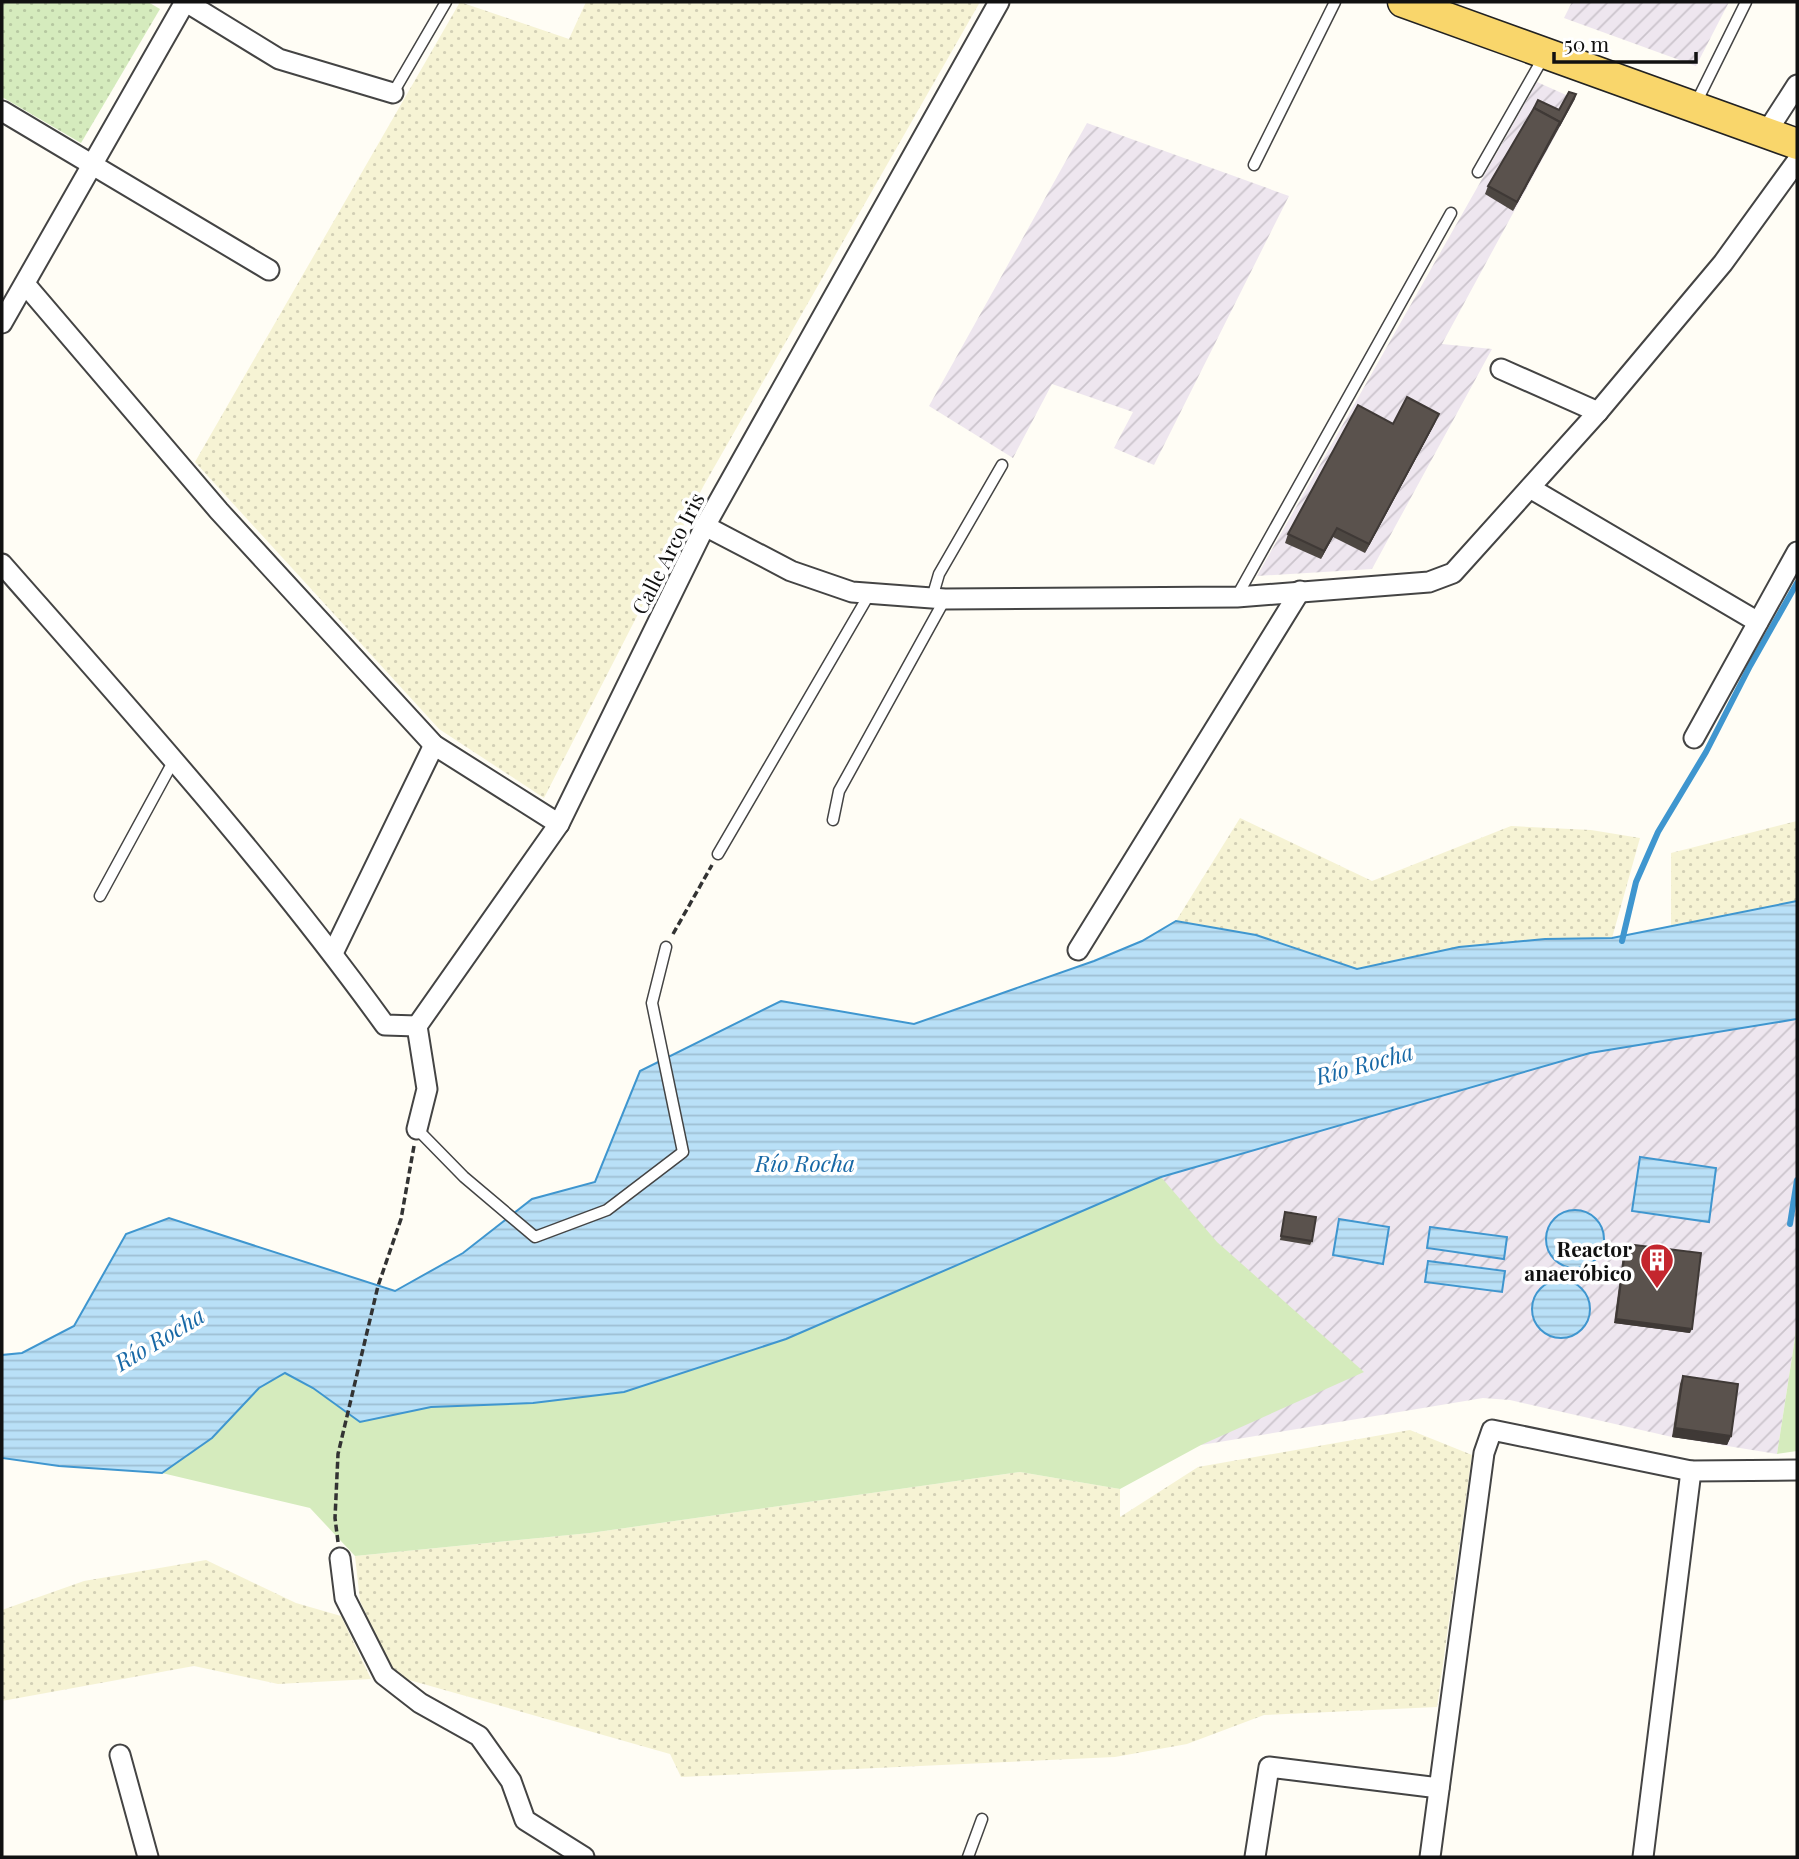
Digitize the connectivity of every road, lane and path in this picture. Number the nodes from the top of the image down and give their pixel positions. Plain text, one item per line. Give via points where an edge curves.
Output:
1 (186, 2) edge
2 (446, 2) edge
3 (999, 2) edge
4 (1335, 2) edge
5 (1403, 2) edge
6 (1746, 2) edge
7 (1545, 54) junction
8 (1797, 85) edge
9 (393, 93) joint
10 (1693, 107) junction
11 (2, 111) edge
12 (1766, 134) junction
13 (1797, 144) edge
14 (1797, 162) edge
15 (93, 165) junction
16 (1254, 165) dead end
17 (1478, 172) dead end
18 (1451, 213) dead end
19 (269, 270) dead end
20 (25, 284) junction
21 (2, 323) edge
22 (1501, 369) dead end
23 (1598, 412) junction
24 (1002, 465) dead end
25 (1530, 488) junction
26 (705, 526) junction
27 (1797, 552) edge
28 (2, 564) edge
29 (1300, 591) junction
30 (870, 593) junction
31 (1237, 597) junction
32 (939, 598) junction
33 (1758, 622) junction
34 (1694, 738) dead end
35 (434, 746) junction
36 (174, 760) junction
37 (833, 820) dead end
38 (559, 824) junction
39 (718, 854) joint
40 (100, 896) dead end
41 (666, 947) joint
42 (1078, 950) dead end
43 (333, 953) junction
44 (417, 1026) junction
45 (417, 1129) junction
46 (1797, 1470) edge
47 (1691, 1471) junction
48 (341, 1558) joint
49 (120, 1755) dead end
50 (1439, 1788) junction
51 (982, 1819) dead end
52 (148, 1857) edge
53 (584, 1857) edge
54 (968, 1857) edge
55 (1255, 1857) edge
56 (1430, 1857) edge
57 (1643, 1857) edge

1 - 9 street via 279,59
1 - 15 street
2 - 9 lane
3 - 26 street, Calle Arco Iris
4 - 16 lane
5 - 7 main road
6 - 10 lane
7 - 10 main road
7 - 17 lane
8 - 12 street
10 - 12 main road
11 - 15 street
12 - 13 main road
14 - 23 street via 1723,263
15 - 19 street
15 - 20 street
18 - 31 lane
20 - 21 street
20 - 35 street via 219,511
22 - 23 street
23 - 25 street
24 - 32 lane via 939,574
25 - 29 street via 1453,573 1429,582
25 - 33 street
26 - 30 street via 791,571 852,592
26 - 38 street, Calle Arco Iris
27 - 33 street
28 - 36 street
29 - 31 street
29 - 42 street
30 - 32 street
30 - 39 lane
31 - 32 street
32 - 37 lane via 839,791
33 - 34 street
35 - 38 street
35 - 43 street
36 - 40 lane
36 - 43 street
38 - 44 street, Calle Arco Iris
39 - 41 path
41 - 45 lane via 652,1003 682,1152 607,1210 535,1237 464,1177
43 - 44 street via 385,1025
44 - 45 street via 428,1089
45 - 48 path via 401,1219 378,1286 338,1454 335,1518
46 - 47 street
47 - 50 street via 1492,1430 1484,1453
47 - 57 street
48 - 53 street via 345,1598 384,1675 420,1703 479,1736 511,1781 524,1820
49 - 52 street
50 - 55 street via 1269,1767
50 - 56 street
51 - 54 lane

